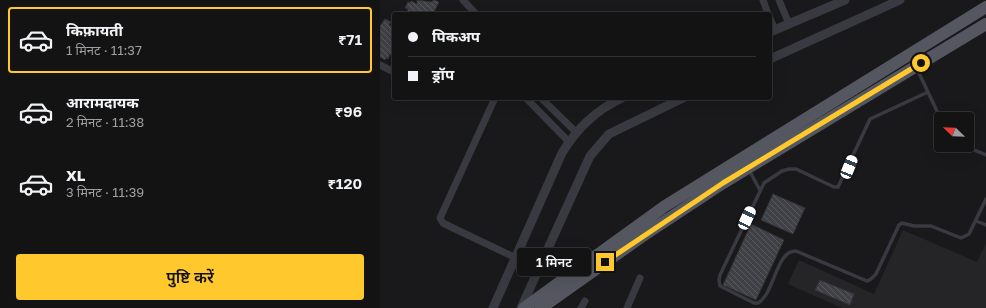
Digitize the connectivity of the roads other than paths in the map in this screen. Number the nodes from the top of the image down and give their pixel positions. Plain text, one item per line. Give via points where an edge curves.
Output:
1 (463, 0) edge
2 (763, 0) edge
3 (779, 0) edge
4 (845, 0) edge
5 (900, 0) edge
6 (986, 7) edge
7 (474, 12) edge
8 (767, 12) edge
9 (788, 24) junction
10 (986, 24) edge
11 (772, 31) edge
12 (772, 58) edge
13 (380, 65) edge
14 (915, 66) junction
15 (392, 71) edge
16 (928, 92) junction
17 (494, 100) edge
18 (528, 100) edge
19 (543, 100) edge
20 (618, 100) edge
21 (679, 100) edge
22 (937, 112) edge
23 (576, 132) junction
24 (569, 142) junction
25 (974, 150) edge
26 (986, 155) edge
27 (748, 168) junction
28 (760, 190) junction
29 (986, 199) edge
30 (976, 221) junction
31 (986, 225) edge
32 (515, 259) junction
33 (539, 269) junction
34 (640, 278) dead end
35 (585, 301) dead end
36 (629, 307) edge
37 (493, 308) edge
38 (523, 308) edge
39 (541, 308) edge
40 (581, 308) edge

1 - 7 street
2 - 8 street
3 - 9 street
4 - 9 street
5 - 12 street
6 - 38 main road via 665,206
9 - 11 street
10 - 14 main road
13 - 15 street
14 - 16 lane
14 - 27 main road
16 - 22 lane
16 - 28 lane via 870,119 838,187 834,188 796,169 789,169 770,177
17 - 32 street via 440,218 450,227
18 - 24 street
19 - 23 street
20 - 23 street via 606,106
21 - 33 street via 609,134 590,156
23 - 24 street
24 - 32 street
25 - 26 lane
27 - 28 lane
27 - 39 main road via 644,235
28 - 30 lane via 719,280 724,290 754,303 766,295 784,256 791,250 866,281 876,274 902,223 932,226 961,238 969,234
29 - 30 lane
30 - 31 lane
32 - 33 street
32 - 37 street
33 - 38 street
34 - 36 street
35 - 40 street

